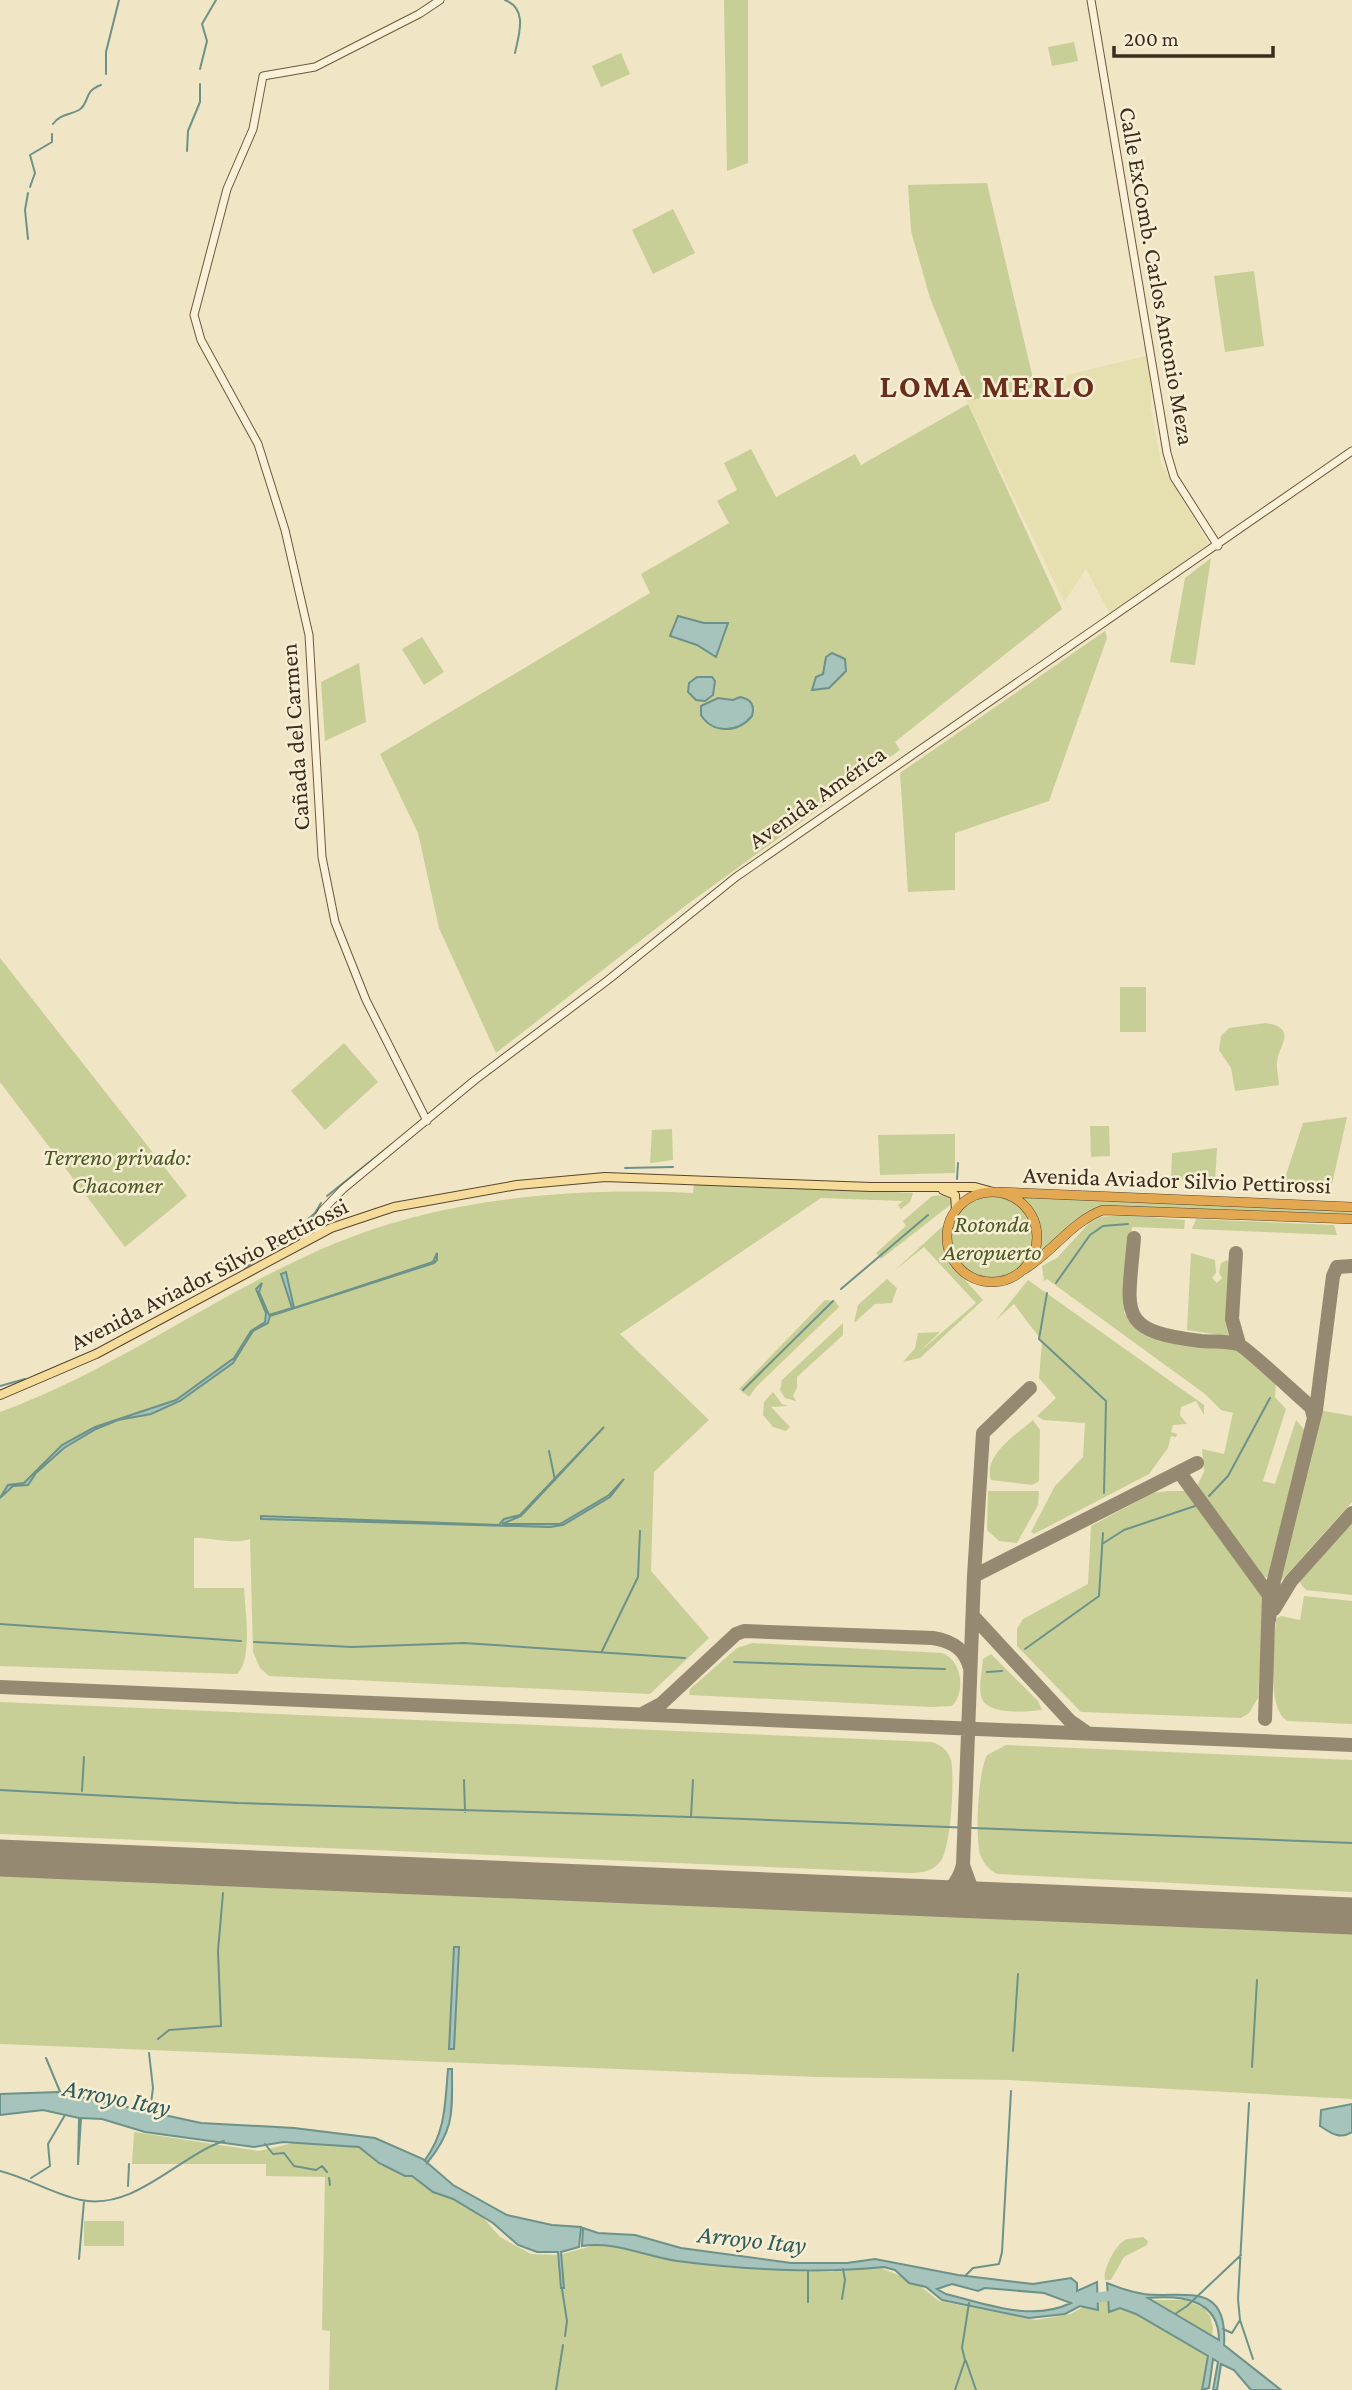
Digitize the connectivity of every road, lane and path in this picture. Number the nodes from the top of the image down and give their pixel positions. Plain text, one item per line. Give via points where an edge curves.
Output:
1 (440, 0) edge
2 (1091, 0) edge
3 (1352, 451) edge
4 (1218, 546) junction
5 (427, 1121) junction
6 (941, 1189) junction
7 (996, 1192) junction
8 (327, 1204) junction
9 (1352, 1207) edge
10 (956, 1210) junction
11 (1352, 1219) edge
12 (318, 1234) junction
13 (302, 1242) junction
14 (1023, 1270) junction
15 (0, 1395) edge

1 - 5 street, Cañada del Carmen via 315,67 263,76 253,129 227,189 195,305 195,323 206,349 266,463 305,616 322,857 335,922 366,1000
2 - 4 street, Calle ExComb. Carlos Antonio Meza via 1167,453 1174,477
3 - 4 street, Avenida América
4 - 5 street, Avenida América via 744,871
5 - 8 street, Avenida América
6 - 7 main road, Avenida Aviador Silvio Pettirossi
6 - 10 main road via 955,1195
6 - 12 main road, Avenida Aviador Silvio Pettirossi via 595,1177 517,1185 394,1207
7 - 9 highway, Avenida Aviador Silvio Pettirossi
7 - 10 highway via 973,1196
7 - 14 highway via 1025,1206 1036,1227 1035,1250
8 - 12 street
8 - 13 street, Avenida América
10 - 14 highway via 948,1242 962,1270 989,1282 1009,1279
11 - 14 highway, Avenida Aviador Silvio Pettirossi via 1102,1210
12 - 13 main road, Avenida Aviador Silvio Pettirossi
13 - 15 main road, Avenida Aviador Silvio Pettirossi via 96,1354

